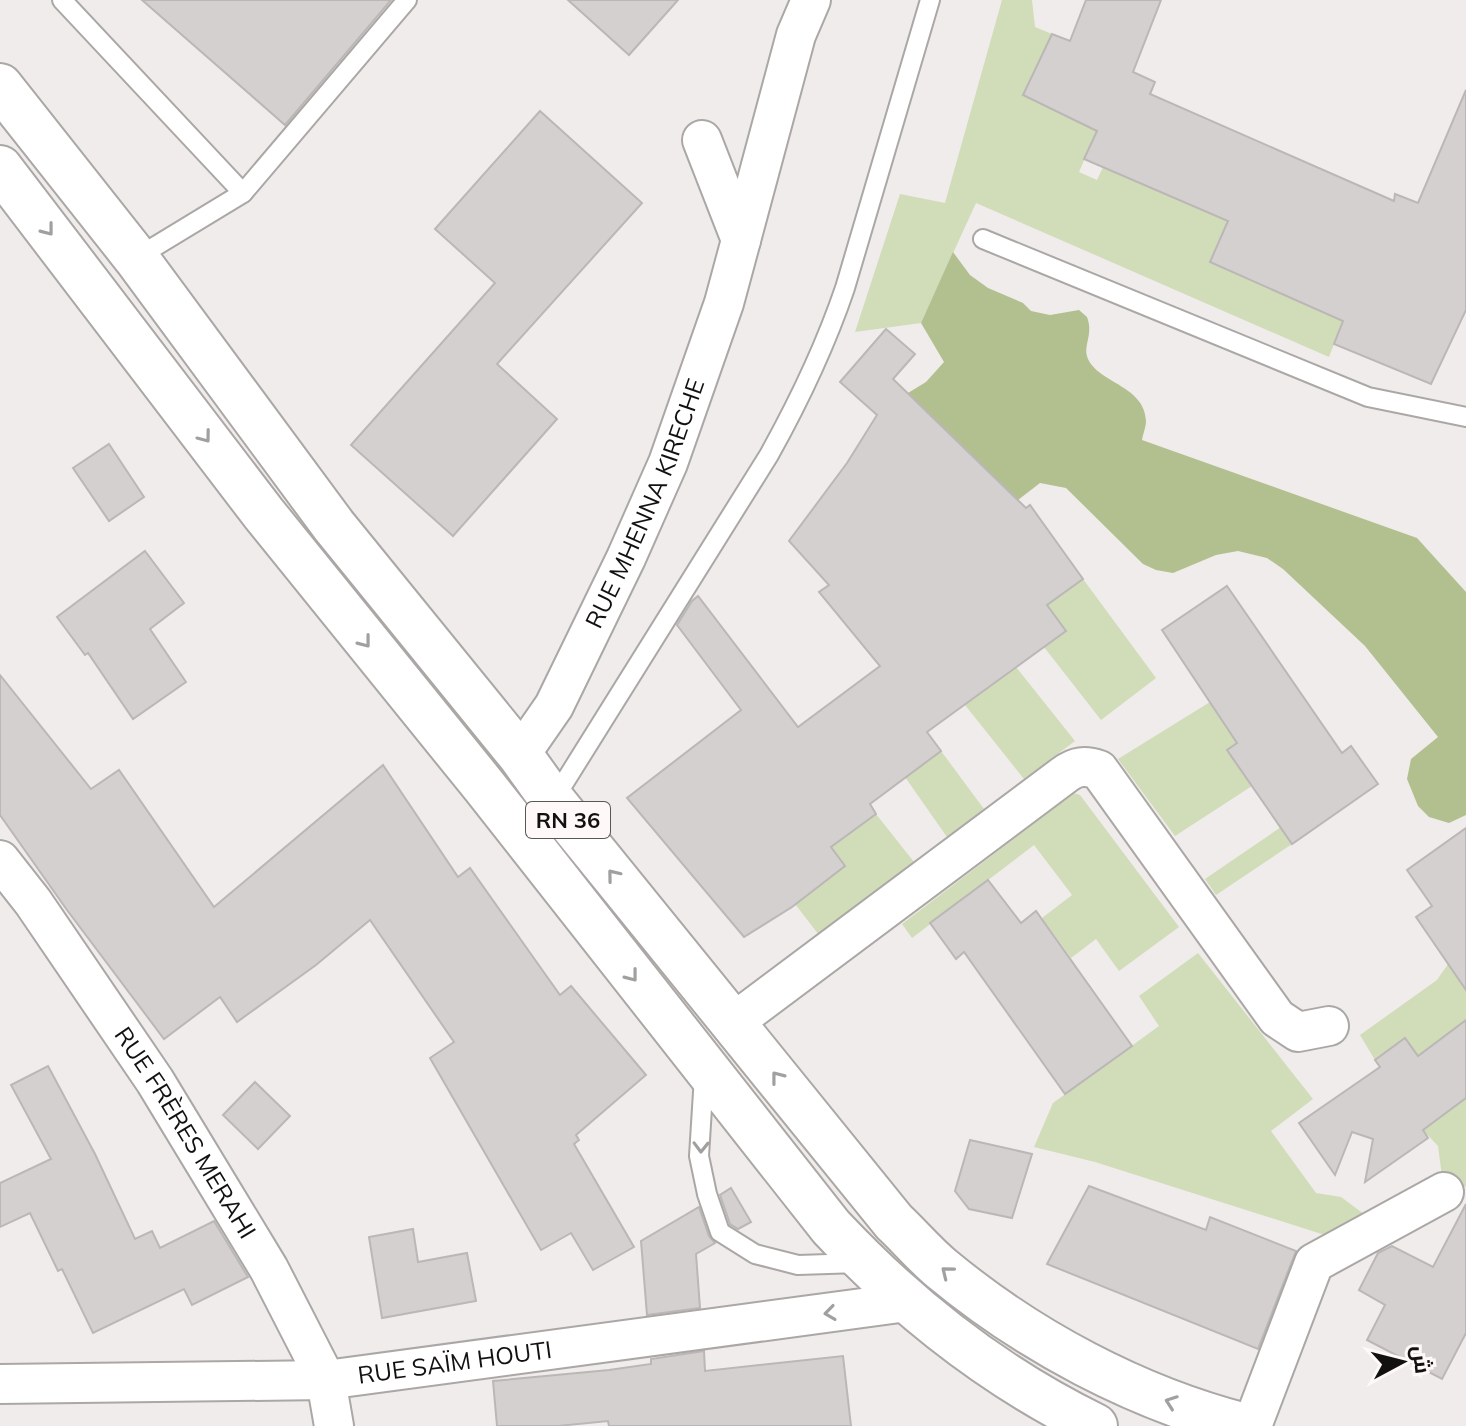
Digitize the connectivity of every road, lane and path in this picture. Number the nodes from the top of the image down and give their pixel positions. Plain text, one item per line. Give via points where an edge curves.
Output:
1 (62, 0) edge
2 (407, 0) edge
3 (811, 0) edge
4 (930, 0) edge
5 (0, 86) edge
6 (702, 140) dead end
7 (0, 168) edge
8 (243, 193) junction
9 (983, 239) dead end
10 (741, 240) junction
11 (136, 258) junction
12 (1466, 417) edge
13 (520, 755) junction
14 (553, 801) junction
15 (0, 860) edge
16 (734, 1022) junction
17 (1329, 1026) dead end
18 (704, 1069) junction
19 (1444, 1192) dead end
20 (865, 1264) junction
21 (907, 1302) junction
22 (326, 1380) junction
23 (0, 1384) edge
24 (334, 1426) edge
25 (1095, 1426) edge
26 (1245, 1426) edge
27 (1252, 1426) edge

1 - 8 lane
2 - 8 lane
3 - 10 street, RUE MHENNA KIRECHE via 796,35
4 - 14 lane via 845,288 799,403
5 - 11 main road, RN 36
6 - 10 street
7 -> 18 main road, RN 36 via 264,514
8 - 11 lane
9 - 12 lane via 1368,397
10 - 13 street, RUE MHENNA KIRECHE via 668,463 578,660
11 - 13 main road, RN 36 via 334,526
13 - 14 main road, RN 36
16 -> 14 main road, RN 36
15 - 22 street, RUE FRÈRES MERAHI via 155,1081 269,1269
16 - 17 street via 1075,767 1089,766 1099,770 1277,1018 1298,1032
26 -> 16 main road, RN 36 via 1154,1396 1095,1369 992,1307 941,1268 894,1222
18 - 20 main road, RN 36
18 -> 20 lane via 699,1156 720,1232 755,1254 798,1265
19 - 27 street via 1314,1263
20 - 21 main road, RN 36
21 -> 22 street, RUE SAÏM HOUTI
21 - 25 main road, RN 36 via 978,1358
22 - 23 street, RUE SAÏM HOUTI
22 - 24 street, RUE FRÈRES MERAHI

